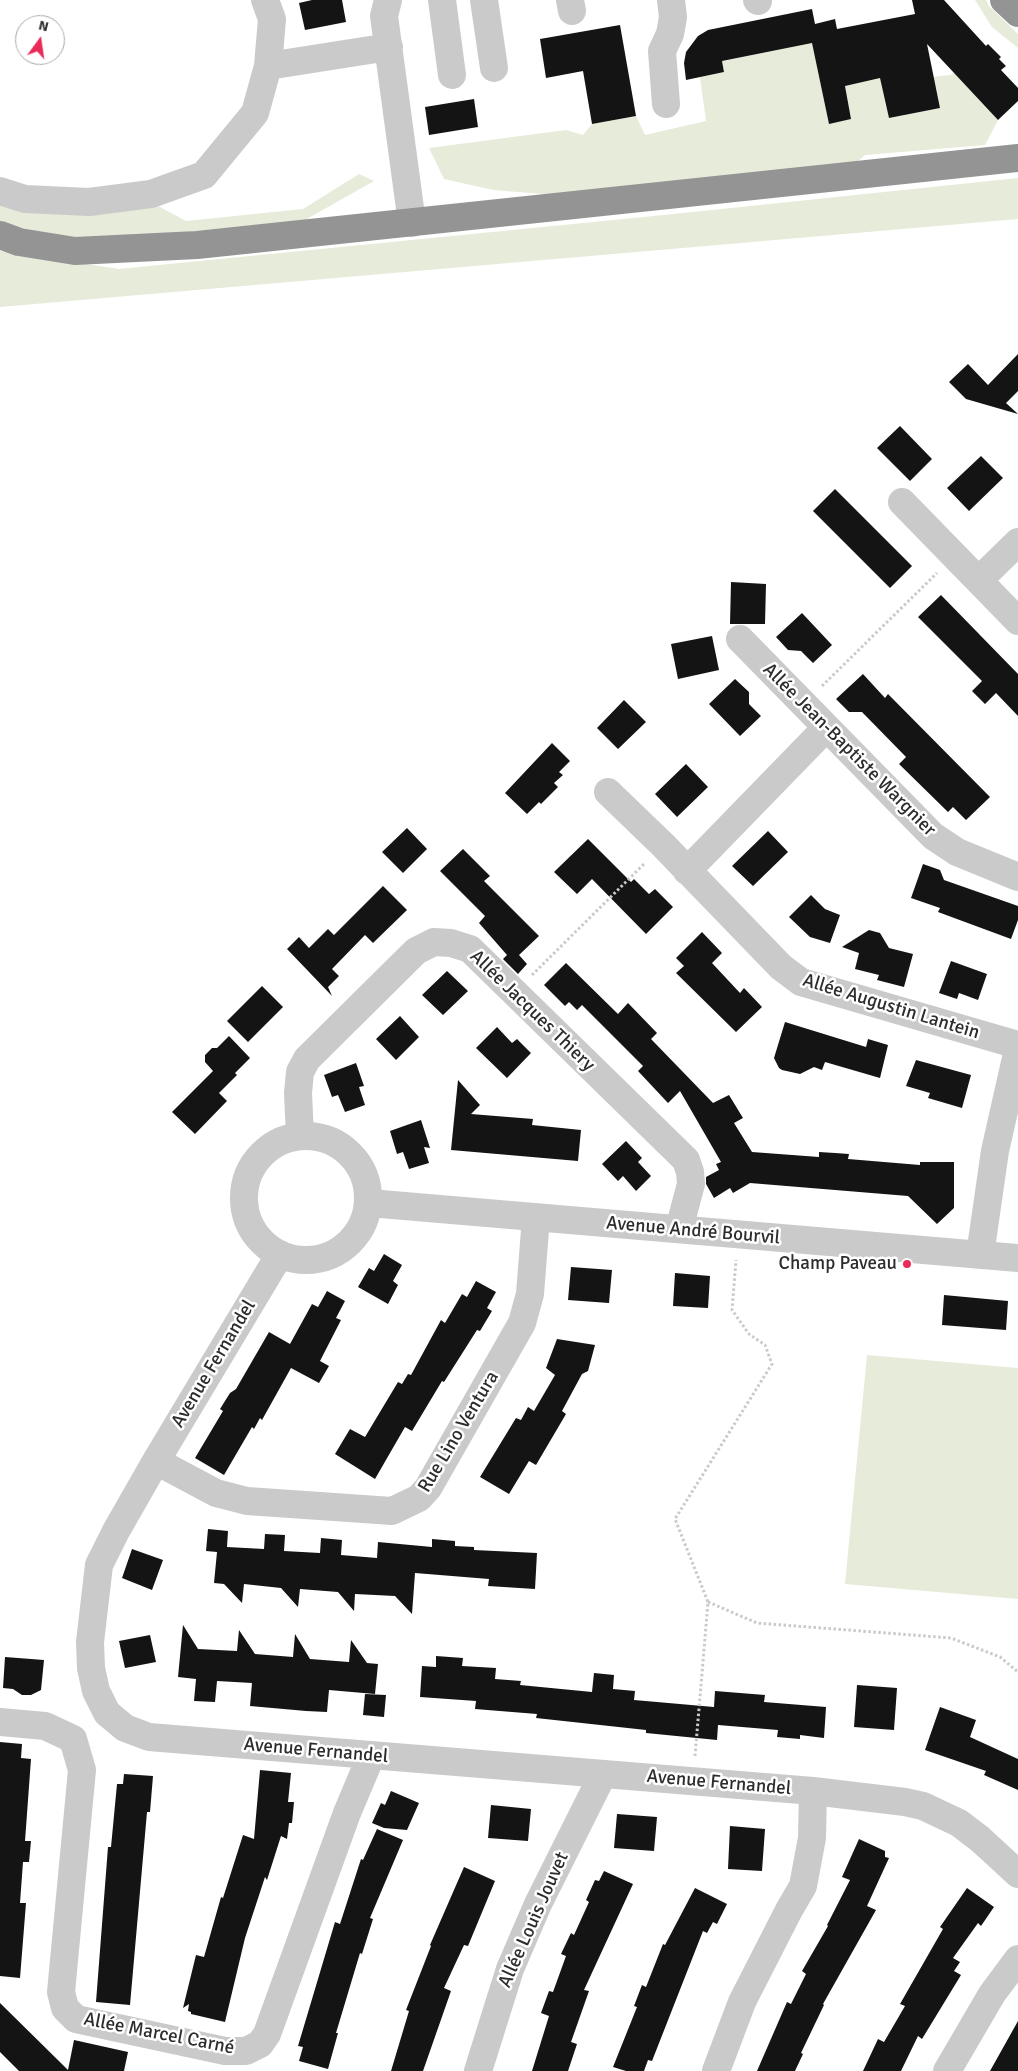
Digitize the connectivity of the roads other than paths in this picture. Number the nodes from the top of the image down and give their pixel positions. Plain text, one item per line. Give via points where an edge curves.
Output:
1 (265, 0) edge
2 (388, 0) edge
3 (442, 0) edge
4 (484, 0) edge
5 (671, 0) edge
6 (1004, 0) edge
7 (1018, 14) edge
8 (389, 47) junction
9 (268, 66) junction
10 (494, 68) dead end
11 (452, 75) dead end
12 (666, 104) dead end
13 (1018, 158) edge
14 (0, 191) edge
15 (412, 222) junction
16 (0, 235) edge
17 (902, 502) dead end
18 (1018, 542) edge
19 (979, 580) junction
20 (1018, 621) edge
21 (740, 639) dead end
22 (826, 728) junction
23 (608, 792) dead end
24 (688, 871) junction
25 (1018, 877) edge
26 (1018, 1045) edge
27 (1018, 1049) edge
28 (300, 1136) junction
29 (369, 1203) junction
30 (536, 1217) junction
31 (679, 1229) junction
32 (280, 1254) junction
33 (980, 1255) junction
34 (1018, 1258) edge
35 (156, 1461) junction
36 (108, 1713) junction
37 (0, 1722) edge
38 (73, 1739) junction
39 (371, 1756) junction
40 (603, 1774) junction
41 (813, 1791) junction
42 (1018, 1874) edge
43 (1018, 1958) edge
44 (478, 2071) edge
45 (716, 2071) edge
46 (947, 2071) edge

1 - 9 street via 272,19
2 - 8 street via 384,16
3 - 11 street
4 - 10 street
5 - 12 street via 673,17 662,52
6 - 7 highway
8 - 9 street
8 - 15 street
9 - 14 street via 255,113 204,174 151,194 89,202 25,199
13 - 15 highway
15 - 16 highway via 197,245 75,251 19,242
17 - 19 street
18 - 19 street
19 - 20 street
21 - 22 street, Allée Jean-Baptiste Wargnier
22 - 24 street
22 - 25 street, Allée Jean-Baptiste Wargnier via 933,836 957,852
23 - 24 street, Allée Augustin Lantein
24 - 26 street, Allée Augustin Lantein via 781,967 801,982
27 - 33 street via 995,1151
28 - 29 street via 322,1137 341,1146 357,1161 366,1181
28 - 31 street, Allée Jacques Thiery via 298,1093 300,1072 307,1059 416,951 434,942 451,943 470,949 686,1160 691,1184
28 - 32 street via 279,1142 261,1155 249,1173 244,1195 248,1219 260,1239
29 - 30 street, Avenue André Bourvil
29 - 32 street via 362,1226 347,1244 334,1253 303,1260
30 - 31 street, Avenue André Bourvil
30 - 35 street, Rue Lino Ventura via 530,1294 522,1323 428,1488 419,1498 392,1510 248,1501 216,1493
31 - 33 street, Avenue André Bourvil
32 - 35 street, Avenue Fernandel
33 - 34 street, Avenue André Bourvil
35 - 36 street, Avenue Fernandel via 99,1565 90,1642 91,1668 96,1691
36 - 38 street
36 - 39 street, Avenue Fernandel via 124,1728 149,1737
37 - 38 street via 45,1726
38 - 39 street, Allée Marcel Carné via 82,1770 62,1992 65,2008 76,2018 225,2051 246,2051 260,2044 267,2034 347,1813
39 - 40 street, Avenue Fernandel
40 - 41 street, Avenue Fernandel
40 - 44 street, Allée Louis Jouvet via 517,1953
41 - 42 street, Avenue Fernandel via 923,1806 980,1839
41 - 45 street via 812,1838 803,1886 742,2002
43 - 46 street via 992,1994

